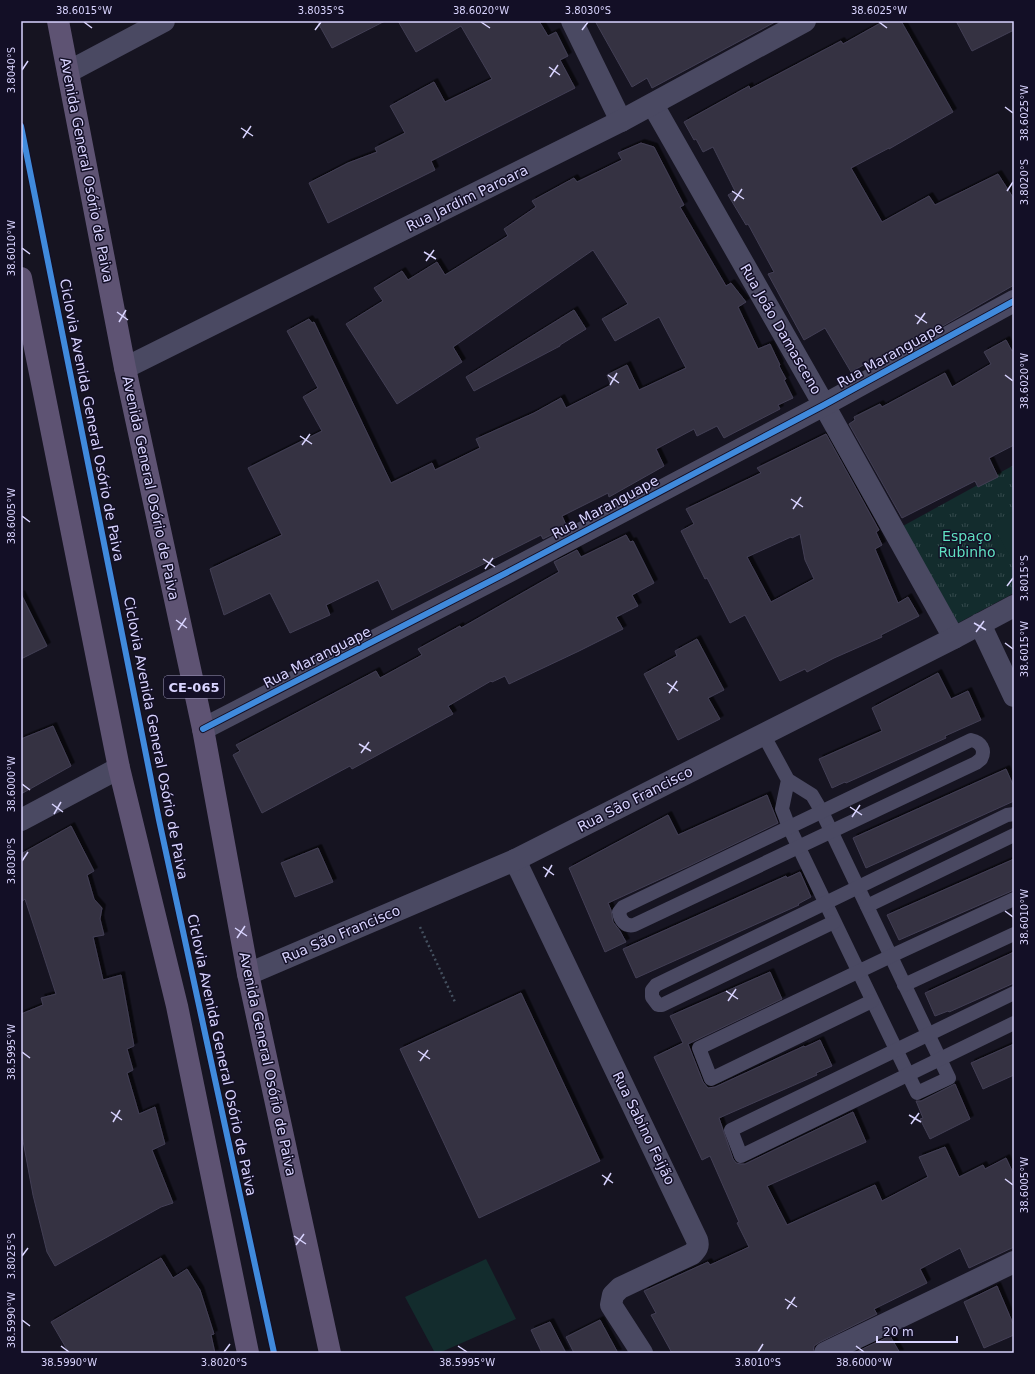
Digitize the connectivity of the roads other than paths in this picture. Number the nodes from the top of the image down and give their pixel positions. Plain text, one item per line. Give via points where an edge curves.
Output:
1 (58, 21) edge
2 (164, 21) edge
3 (572, 21) edge
4 (805, 21) edge
5 (68, 72) junction
6 (653, 105) junction
7 (622, 121) junction
8 (21, 278) edge
9 (1014, 301) edge
10 (126, 368) junction
11 (824, 405) junction
12 (1014, 606) edge
13 (980, 624) junction
14 (954, 638) junction
15 (1014, 696) edge
16 (203, 729) junction
17 (764, 734) junction
18 (119, 768) junction
19 (788, 780) junction
20 (822, 812) junction
21 (1014, 814) edge
22 (21, 820) edge
23 (789, 827) junction
24 (831, 832) junction
25 (1014, 835) edge
26 (799, 848) junction
27 (515, 860) junction
28 (858, 887) junction
29 (1014, 899) edge
30 (825, 903) junction
31 (867, 906) junction
32 (834, 922) junction
33 (1014, 934) edge
34 (891, 956) junction
35 (858, 971) junction
36 (248, 974) junction
37 (904, 985) junction
38 (1014, 993) edge
39 (872, 1001) junction
40 (1014, 1023) edge
41 (928, 1034) junction
42 (896, 1050) junction
43 (940, 1058) junction
44 (907, 1074) junction
45 (1014, 1262) edge
46 (248, 1353) edge
47 (330, 1353) edge
48 (642, 1353) edge
49 (825, 1353) edge

1 - 5 main road, Avenida General Osório de Paiva / CE-065
2 - 5 street
3 - 7 street
4 - 6 street, Rua Jardim Paroara
5 - 10 main road, Avenida General Osório de Paiva / CE-065
6 - 7 street, Rua Jardim Paroara
6 - 11 street, Rua João Damasceno
7 - 10 street, Rua Jardim Paroara
8 - 18 main road
9 - 11 street, Rua Maranguape
10 - 16 main road, Avenida General Osório de Paiva / CE-065
11 - 14 street, Rua João Damasceno
11 - 16 street, Rua Maranguape
12 - 13 street, Rua São Francisco
13 - 14 street, Rua São Francisco
13 - 15 street
14 - 17 street, Rua São Francisco
16 - 36 main road, Avenida General Osório de Paiva / CE-065
17 - 19 lane
17 - 27 street, Rua São Francisco
18 - 22 street
18 - 46 main road via 177,1006
19 - 20 lane via 812,795
19 - 23 lane via 782,809
20 - 23 lane
20 - 24 lane
20 - 24 lane via 967,741 975,741 982,746 984,755 976,763
21 - 28 lane
23 - 26 lane
23 - 26 lane via 623,907 619,912 620,917 624,923 634,925
24 - 26 lane
24 - 28 lane
25 - 31 lane
26 - 30 lane
27 - 36 street, Rua São Francisco
27 - 48 street, Rua Sabino Feijão via 697,1240 698,1245 692,1254 620,1288 613,1295 611,1305
28 - 30 lane
28 - 31 lane
29 - 34 lane
30 - 32 lane
30 - 32 lane via 656,985 652,990 654,1002 658,1005 671,1001
31 - 34 lane
32 - 35 lane
33 - 37 lane
34 - 35 lane
34 - 37 lane
35 - 39 lane
35 - 39 lane via 699,1048 711,1079
36 - 47 main road, Avenida General Osório de Paiva / CE-065
37 - 41 lane
38 - 41 lane
39 - 42 lane
40 - 43 lane
41 - 42 lane
41 - 43 lane
42 - 44 lane
42 - 44 lane via 731,1130 741,1156
43 - 44 lane
43 - 44 lane via 949,1078 917,1093
45 - 49 street

